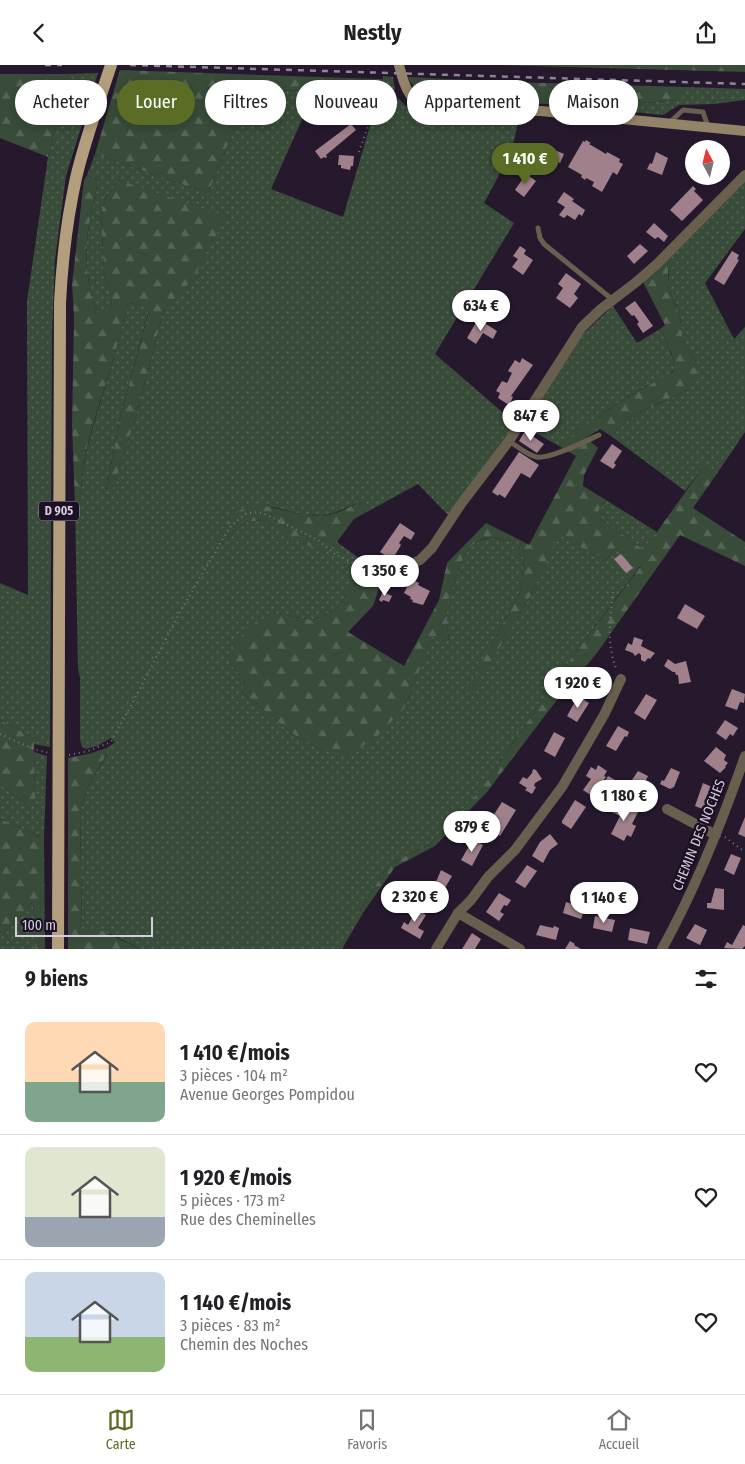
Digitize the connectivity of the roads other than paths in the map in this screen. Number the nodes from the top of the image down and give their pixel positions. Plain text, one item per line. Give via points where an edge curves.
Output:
1 (111, 65) edge
2 (399, 65) edge
3 (669, 123) junction
4 (709, 127) junction
5 (745, 131) edge
6 (745, 175) edge
7 (538, 228) dead end
8 (613, 300) junction
9 (599, 435) dead end
10 (509, 441) junction
11 (409, 565) road end
12 (621, 679) road end
13 (745, 756) edge
14 (667, 809) dead end
15 (717, 833) junction
16 (458, 913) junction
17 (58, 949) edge
18 (436, 949) edge
19 (520, 949) edge
20 (662, 949) edge

1 - 17 main road, D 905 via 76,179 61,279 58,347
2 - 3 main road via 408,92 422,106 437,111 540,111
3 - 4 main road
3 - 4 lane via 683,110 703,112
4 - 5 main road
6 - 8 street via 657,264
7 - 8 lane via 544,244
8 - 10 street via 576,335
9 - 10 lane via 539,458
10 - 11 street via 432,548 420,560
12 - 16 street via 607,710 562,787 515,850
13 - 15 street, CHEMIN DES NOCHES
14 - 15 street
15 - 20 street, CHEMIN DES NOCHES via 681,915
16 - 18 street
16 - 19 street

